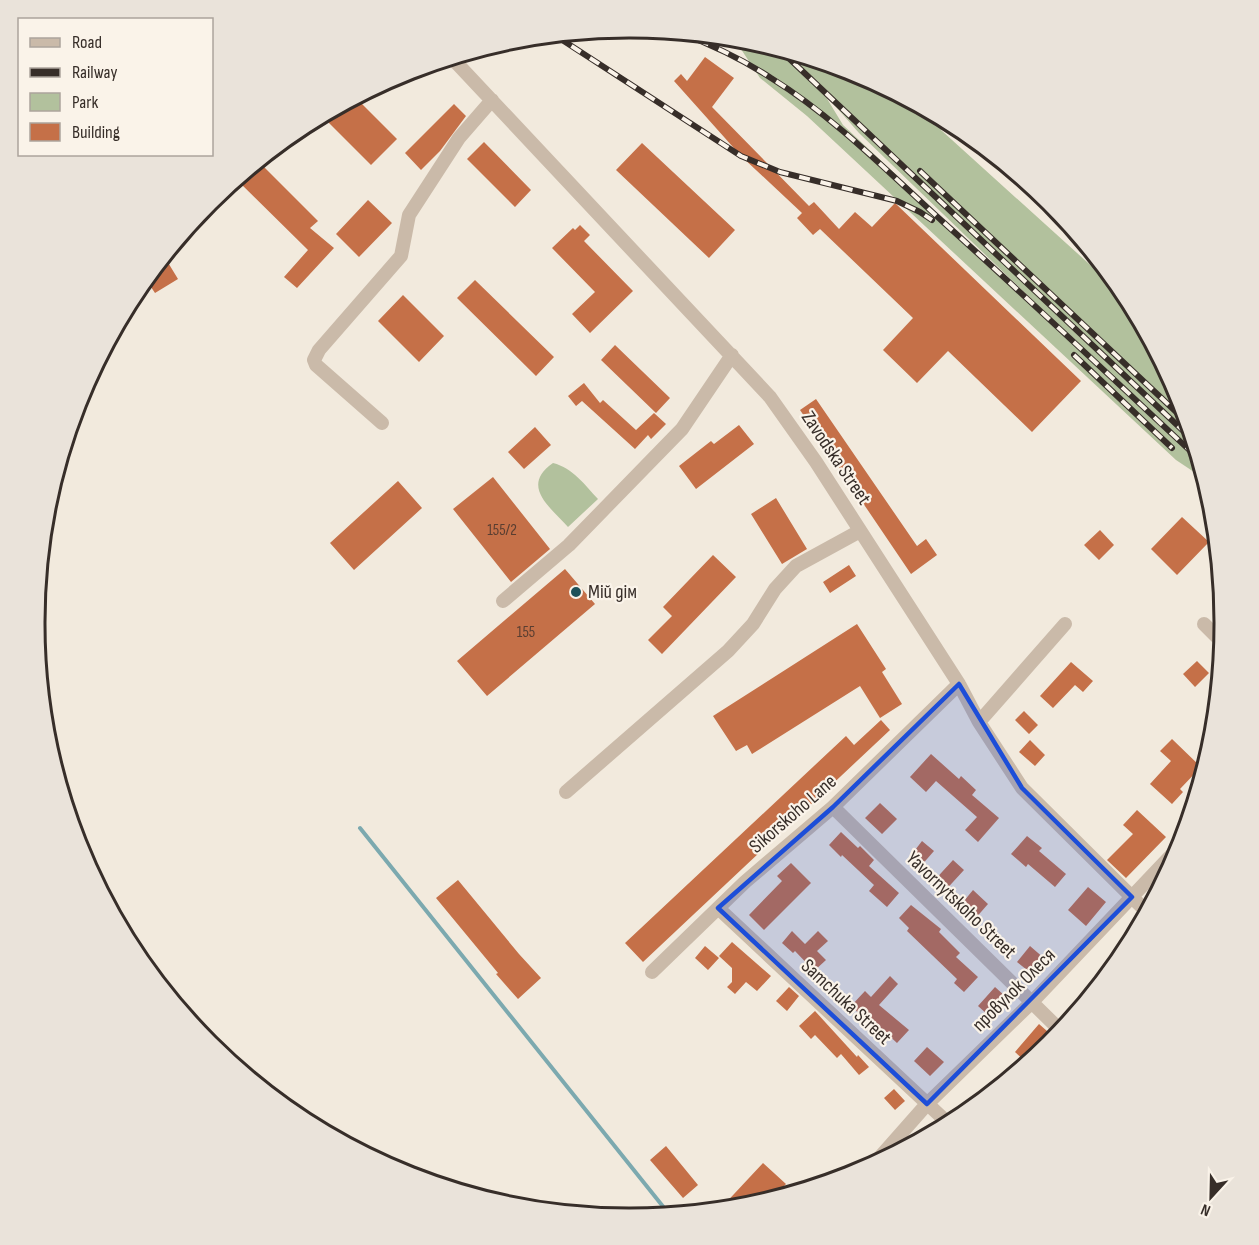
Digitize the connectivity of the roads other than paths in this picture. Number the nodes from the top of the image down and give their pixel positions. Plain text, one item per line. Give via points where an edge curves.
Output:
1 (457, 64) edge
2 (492, 100) junction
3 (732, 355) junction
4 (382, 423) dead end
5 (860, 531) junction
6 (503, 601) dead end
7 (1065, 624) dead end
8 (1204, 624) dead end
9 (1214, 634) edge
10 (959, 684) junction
11 (979, 722) junction
12 (566, 792) dead end
13 (833, 807) junction
14 (1161, 866) edge
15 (1132, 897) junction
16 (1141, 906) edge
17 (718, 908) junction
18 (652, 972) dead end
19 (1032, 1002) junction
20 (1054, 1024) edge
21 (927, 1104) junction
22 (942, 1117) edge
23 (890, 1146) edge

1 - 2 street, Zavodska Street
2 - 3 street, Zavodska Street
2 - 4 street via 459,138 409,215 400,256 314,360
3 - 5 street, Zavodska Street via 770,397
3 - 6 street via 682,429 569,545
5 - 10 street, Zavodska Street
5 - 12 street via 796,566 728,651
7 - 11 street
8 - 9 street
10 - 11 street, Zavodska Street
10 - 13 street, Sikorskoho Lane
11 - 15 street, Zavodska Street via 1022,788
13 - 17 street, Sikorskoho Lane
13 - 19 street, Yavornytskoho Street
14 - 15 street, провулок Олеся
15 - 16 street, Zavodska Street
15 - 19 street, провулок Олеся
17 - 18 street, Sikorskoho Lane
17 - 21 street, Samchuka Street
19 - 20 street, Yavornytskoho Street
19 - 21 street, провулок Олеся
21 - 22 street, Samchuka Street
21 - 23 street, провулок Олеся

